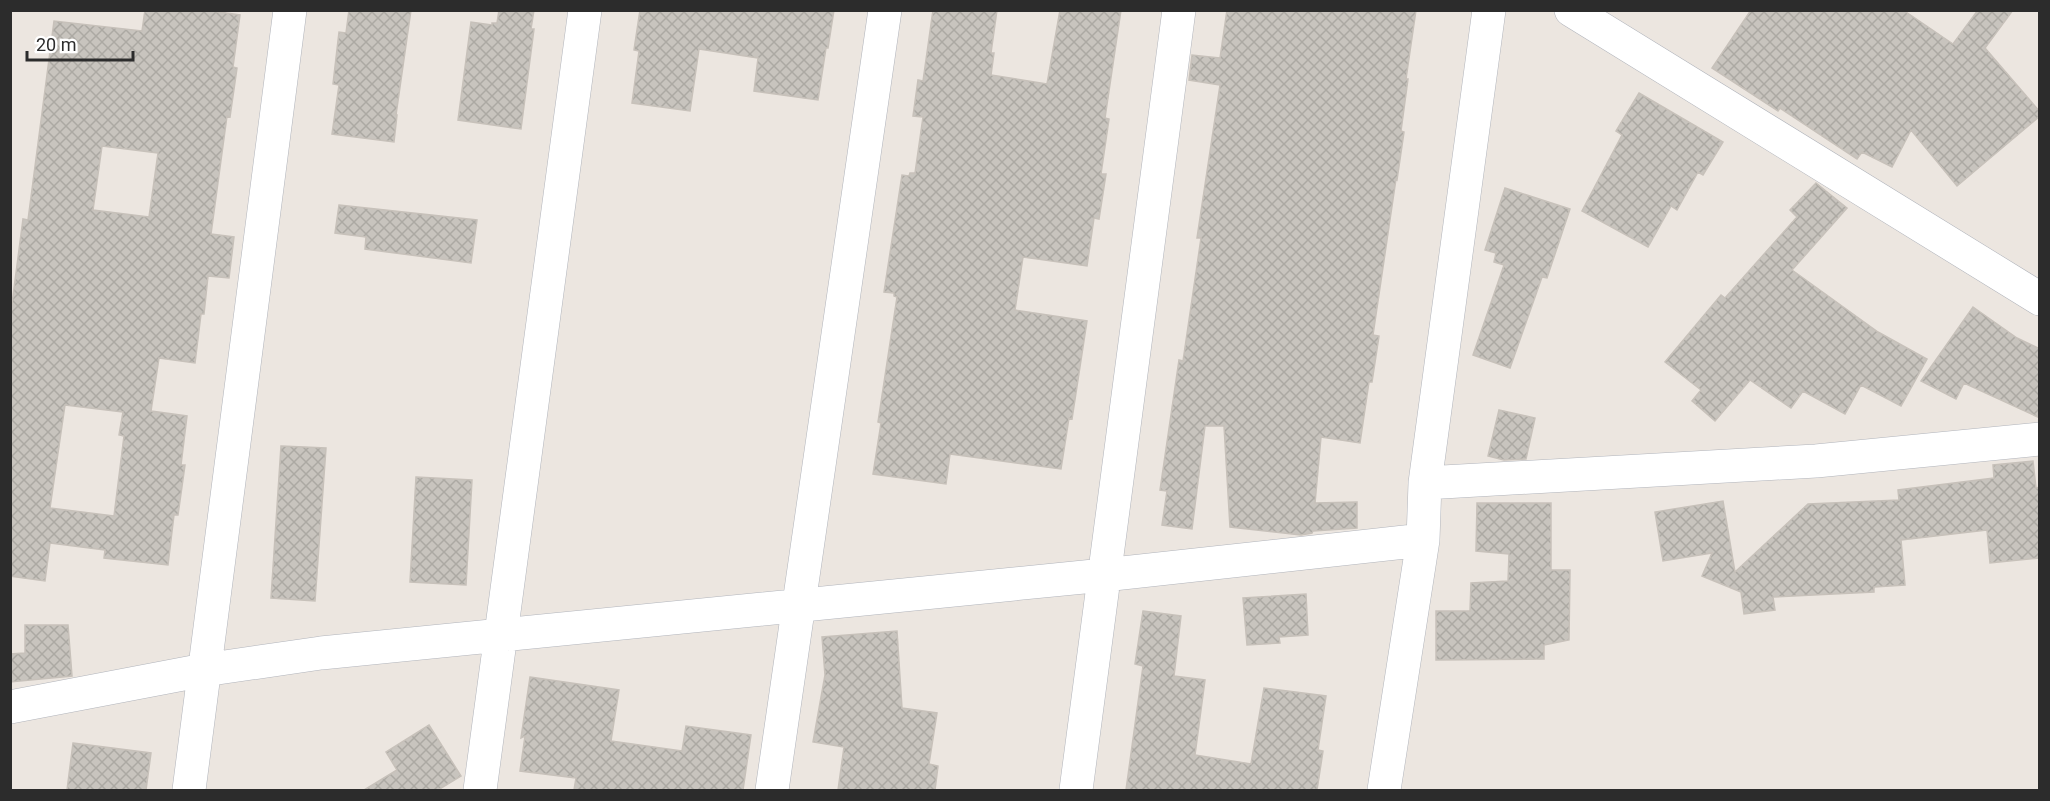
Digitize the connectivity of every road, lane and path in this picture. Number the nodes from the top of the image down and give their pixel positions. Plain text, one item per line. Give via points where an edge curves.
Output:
1 (290, 10) edge
2 (585, 10) edge
3 (885, 10) edge
4 (1179, 10) edge
5 (1489, 10) edge
6 (1571, 10) edge
7 (2040, 299) edge
8 (2040, 440) edge
9 (1425, 483) junction
10 (1423, 540) junction
11 (1104, 575) junction
12 (798, 606) junction
13 (501, 636) junction
14 (204, 670) junction
15 (10, 707) edge
16 (189, 790) edge
17 (480, 790) edge
18 (772, 790) edge
19 (1076, 790) edge
20 (1384, 790) edge

1 - 14 street
2 - 13 street
3 - 12 street
4 - 11 street
5 - 9 street
6 - 7 street
8 - 9 street via 1816,461
9 - 10 street
10 - 11 street
10 - 20 street
11 - 12 street
11 - 19 street
12 - 13 street
12 - 18 street
13 - 14 street via 321,653
13 - 17 street
14 - 15 street
14 - 16 street

